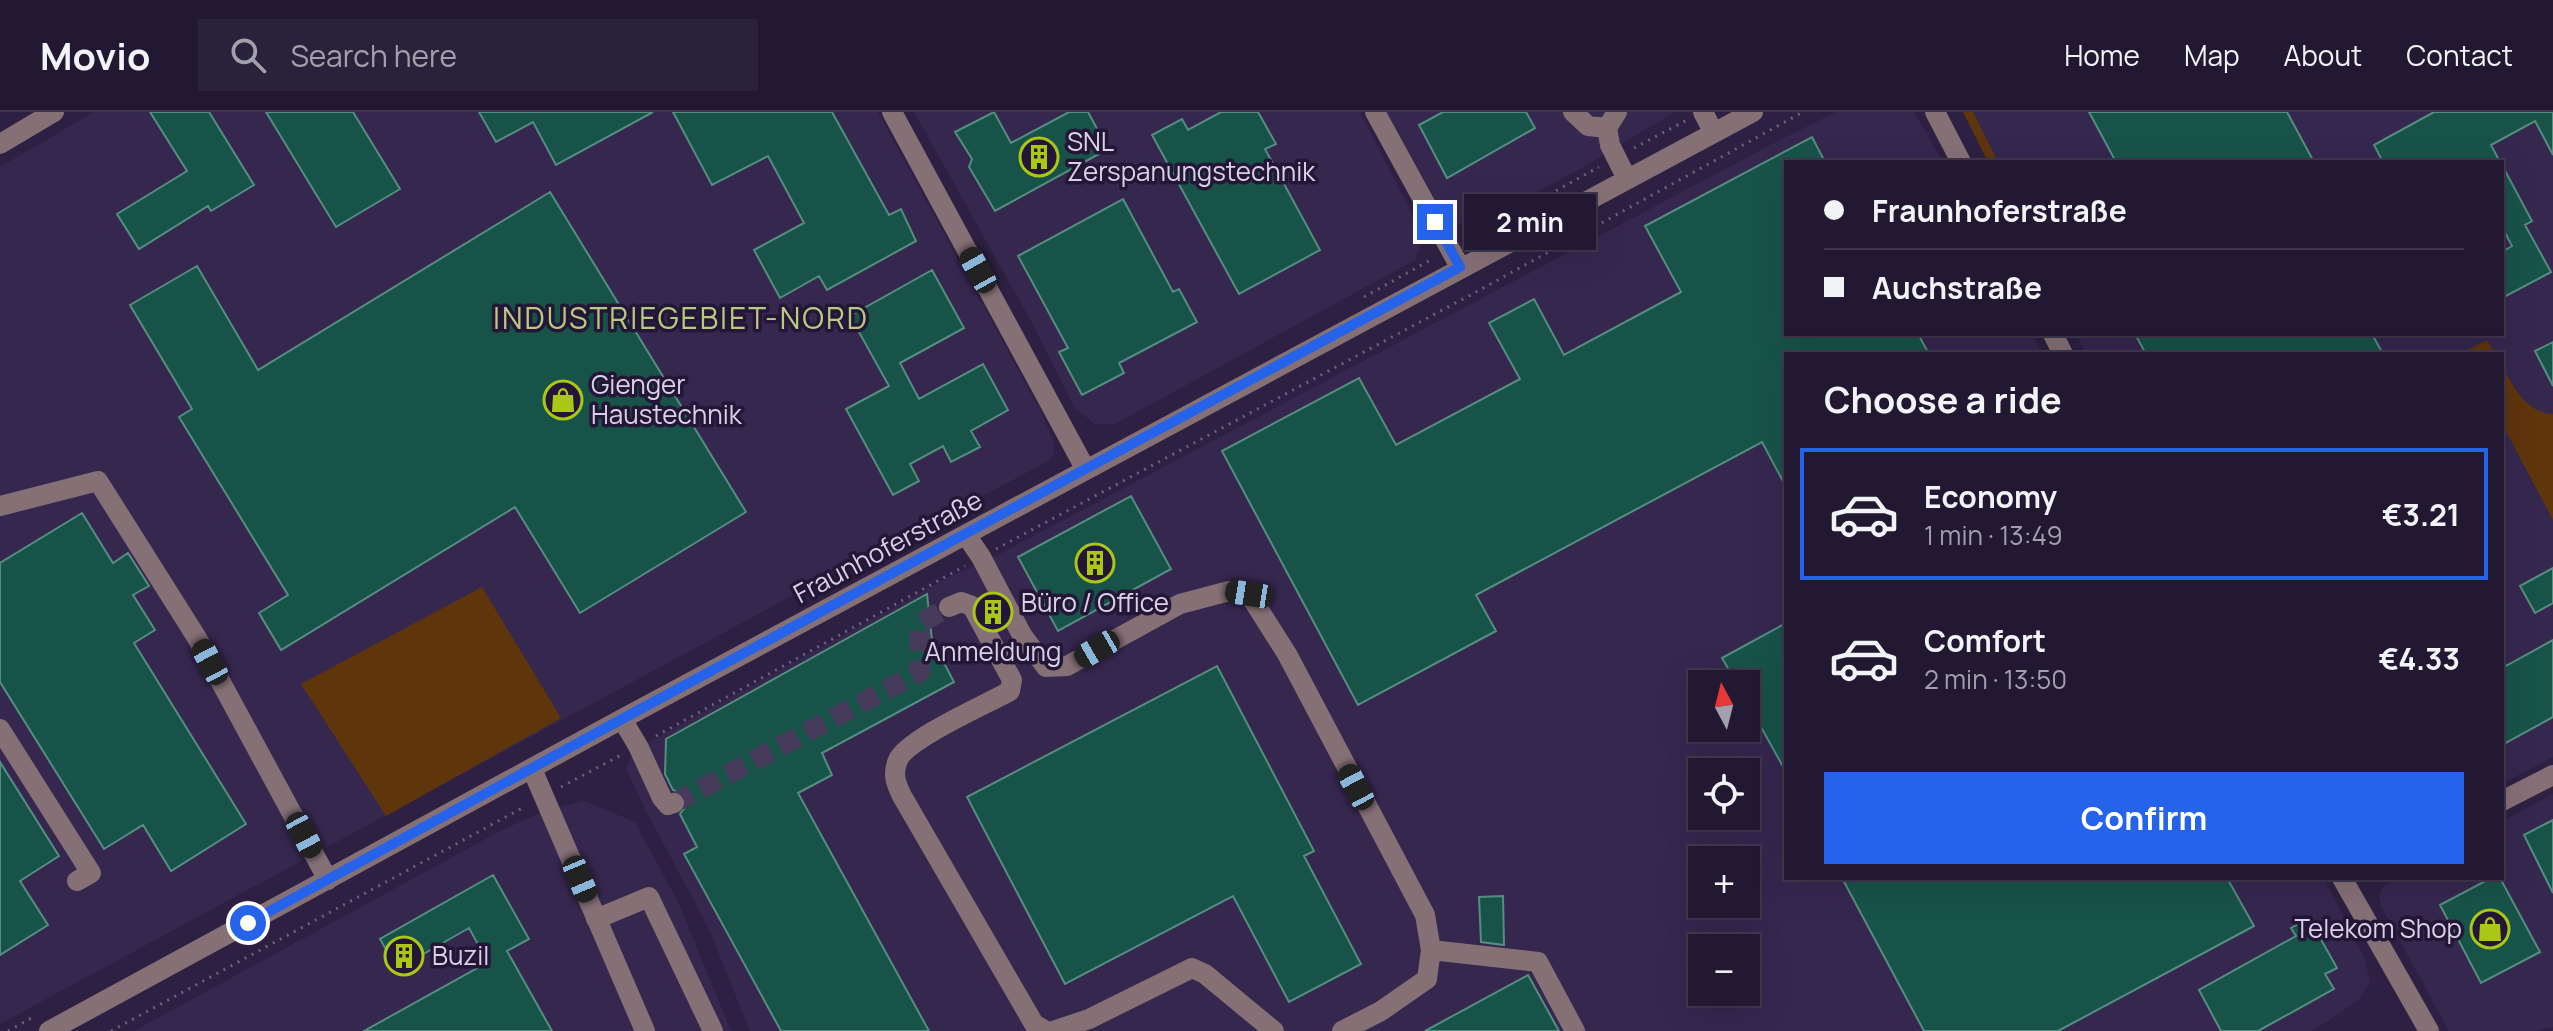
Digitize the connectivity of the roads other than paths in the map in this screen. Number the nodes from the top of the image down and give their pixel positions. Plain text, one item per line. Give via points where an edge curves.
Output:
1 (54, 112) edge
2 (892, 112) edge
3 (1375, 112) edge
4 (1573, 112) edge
5 (1703, 112) edge
6 (1753, 112) edge
7 (1935, 112) edge
8 (1612, 120) edge
9 (1714, 133) junction
10 (0, 144) edge
11 (1960, 160) edge
12 (1627, 179) junction
13 (1460, 267) junction
14 (1086, 470) junction
15 (0, 506) edge
16 (966, 535) junction
17 (949, 607) dead end
18 (622, 719) junction
19 (0, 729) edge
20 (532, 769) junction
21 (2553, 775) edge
22 (2504, 800) edge
23 (674, 803) dead end
24 (328, 880) junction
25 (2348, 880) edge
26 (77, 881) dead end
27 (596, 919) junction
28 (1431, 950) junction
29 (57, 1029) edge
30 (645, 1031) edge
31 (713, 1031) edge
32 (1046, 1031) edge
33 (1053, 1031) edge
34 (1274, 1031) edge
35 (1342, 1031) edge
36 (1575, 1031) edge
37 (2429, 1031) edge

1 - 10 street
2 - 14 street
3 - 13 street
4 - 8 street via 1588,126
5 - 9 street
6 - 9 street, Fraunhoferstraße
7 - 11 street
8 - 12 street via 1610,145
9 - 12 street, Fraunhoferstraße
12 - 13 street, Fraunhoferstraße
13 - 14 street, Fraunhoferstraße
14 - 16 street, Fraunhoferstraße
15 - 24 street via 98,481 197,638
16 - 18 street, Fraunhoferstraße
16 - 28 street via 1046,667 1067,666 1180,604 1229,591 1249,594 1287,654 1425,915
17 - 32 street via 961,602 972,606 1012,680 1010,691 922,738 898,758 894,778 1034,1024
18 - 20 street, Fraunhoferstraße
18 - 23 street via 662,798 668,805
19 - 26 street via 91,873
20 - 24 street, Fraunhoferstraße
20 - 27 street
21 - 22 street
24 - 29 street, Fraunhoferstraße
25 - 37 street
27 - 30 street
27 - 31 street via 649,897
28 - 35 street via 1427,979
28 - 36 street via 1538,962
33 - 34 street via 1192,968

